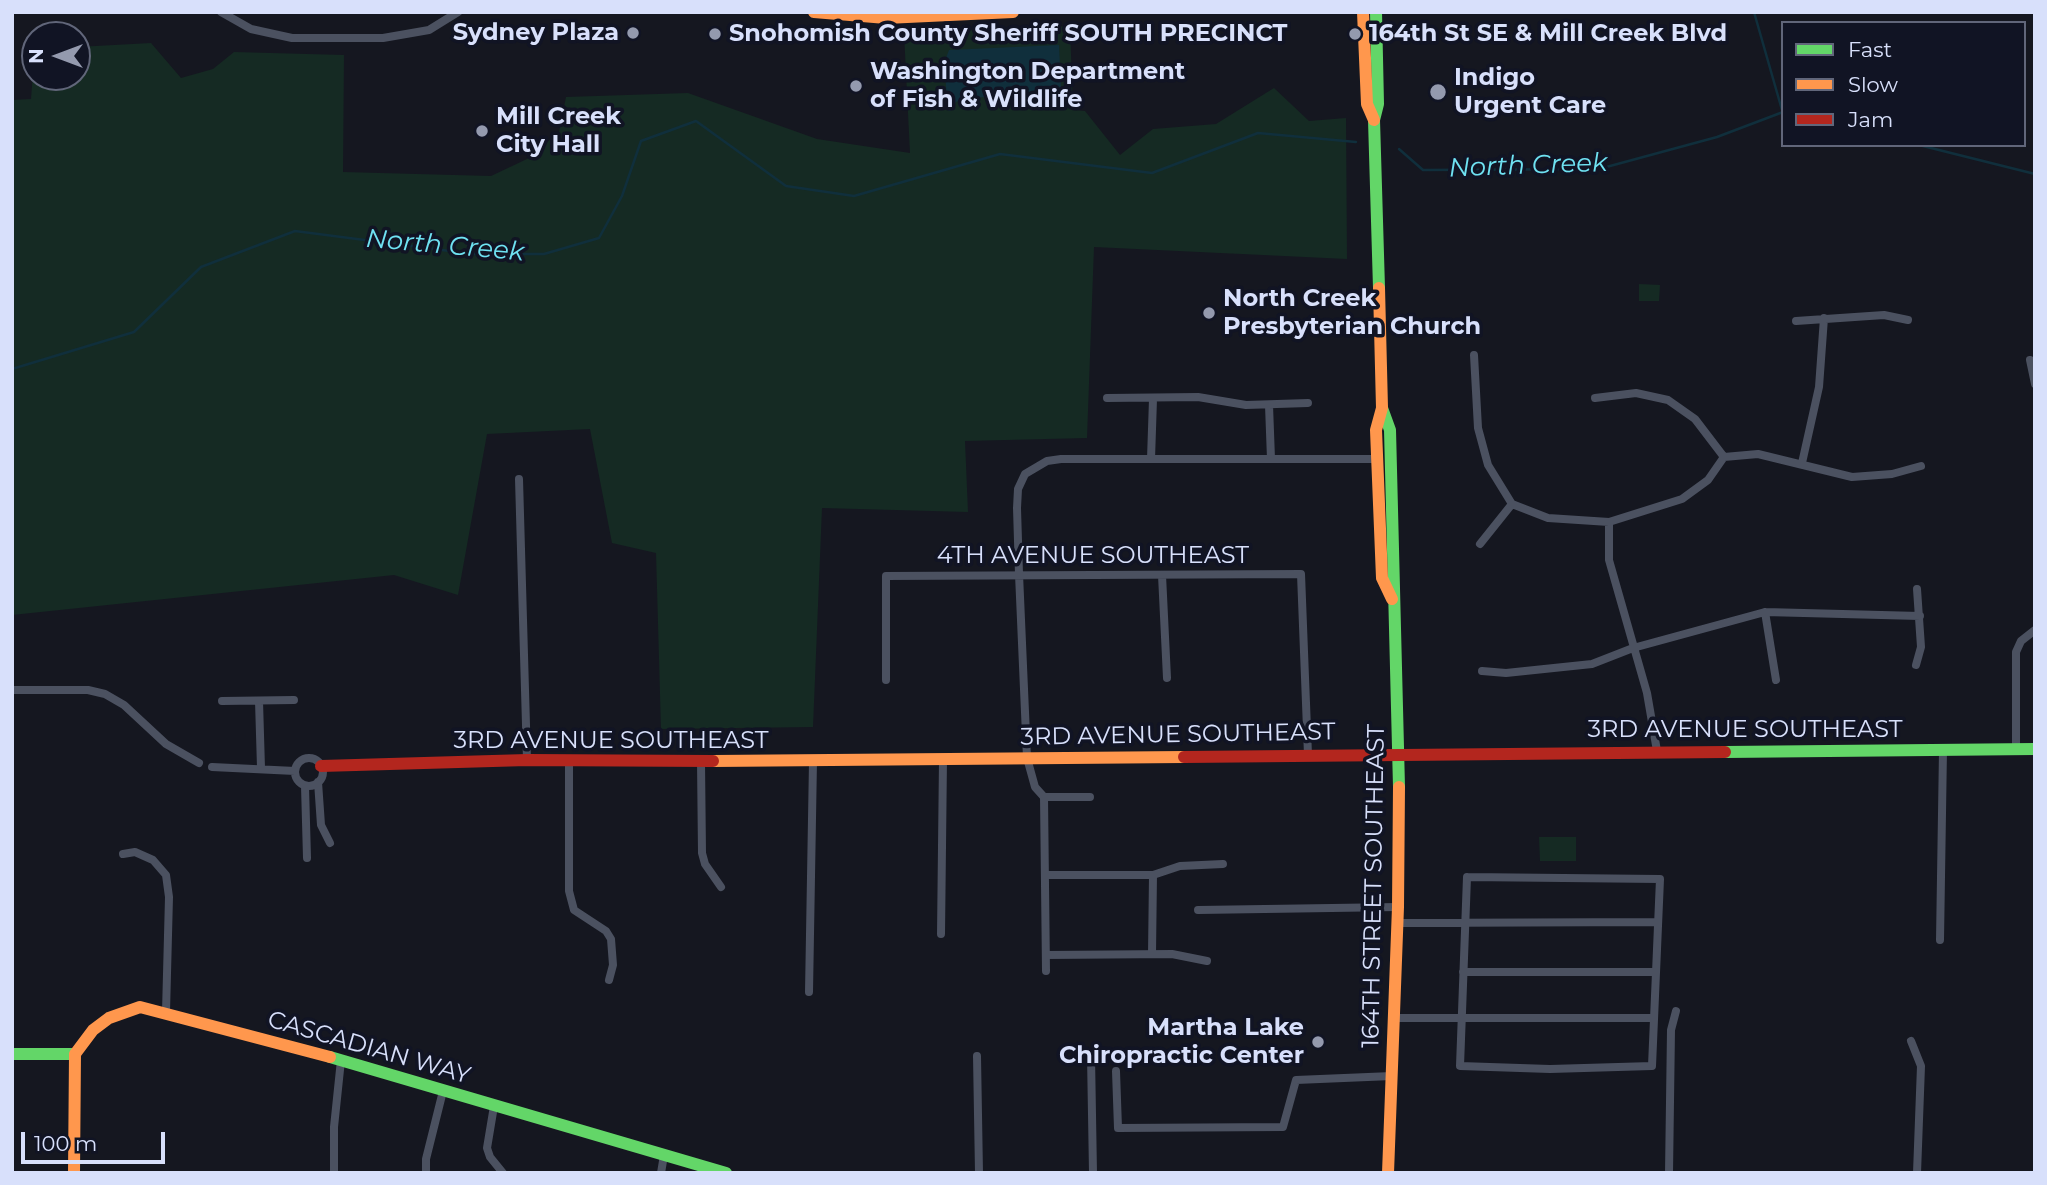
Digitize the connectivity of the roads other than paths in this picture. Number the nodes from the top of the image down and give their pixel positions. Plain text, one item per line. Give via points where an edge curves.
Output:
1 (221, 12) edge
2 (458, 12) edge
3 (814, 12) edge
4 (1013, 12) edge
5 (1363, 12) edge
6 (1376, 12) edge
7 (952, 13) edge
8 (1374, 120) junction
9 (1824, 318) junction
10 (1908, 320) dead end
11 (1796, 321) dead end
12 (1474, 355) dead end
13 (2030, 360) dead end
14 (2035, 384) edge
15 (1107, 398) dead end
16 (1153, 398) junction
17 (1595, 398) dead end
18 (1308, 404) dead end
19 (1269, 405) junction
20 (1382, 408) junction
21 (1724, 457) junction
22 (1151, 459) junction
23 (1271, 459) junction
24 (1377, 459) junction
25 (1802, 463) junction
26 (1921, 466) dead end
27 (519, 479) dead end
28 (1512, 504) junction
29 (1609, 522) junction
30 (1480, 544) dead end
31 (1019, 574) junction
32 (1162, 575) junction
33 (1917, 589) dead end
34 (1392, 599) junction
35 (1765, 612) junction
36 (1920, 616) junction
37 (2035, 630) edge
38 (1633, 649) junction
39 (1916, 665) dead end
40 (1482, 671) dead end
41 (1167, 678) dead end
42 (886, 680) dead end
43 (1776, 680) dead end
44 (12, 690) edge
45 (294, 700) dead end
46 (222, 701) dead end
47 (258, 701) junction
48 (2016, 749) junction
49 (2035, 749) edge
50 (1943, 750) junction
51 (1657, 751) junction
52 (1308, 755) junction
53 (1399, 755) junction
54 (1027, 758) junction
55 (943, 759) junction
56 (527, 760) junction
57 (569, 760) junction
58 (813, 761) junction
59 (701, 762) junction
60 (199, 763) dead end
61 (321, 766) junction
62 (212, 767) dead end
63 (261, 768) junction
64 (295, 771) junction
65 (318, 782) junction
66 (305, 786) junction
67 (1044, 797) junction
68 (1090, 797) dead end
69 (330, 843) dead end
70 (123, 854) dead end
71 (307, 858) dead end
72 (1223, 864) dead end
73 (1046, 875) junction
74 (1153, 875) junction
75 (721, 887) dead end
76 (1398, 907) junction
77 (1198, 910) dead end
78 (1658, 922) junction
79 (1397, 923) junction
80 (1465, 924) junction
81 (941, 934) dead end
82 (1940, 940) dead end
83 (1152, 954) junction
84 (1046, 955) junction
85 (1207, 961) dead end
86 (1046, 971) dead end
87 (1463, 972) junction
88 (1656, 972) junction
89 (609, 980) dead end
90 (809, 992) dead end
91 (1676, 1011) dead end
92 (166, 1012) junction
93 (1394, 1018) junction
94 (1654, 1018) junction
95 (1461, 1019) junction
96 (1911, 1041) dead end
97 (12, 1054) edge
98 (75, 1054) junction
99 (977, 1056) dead end
100 (1091, 1056) dead end
101 (341, 1060) junction
102 (1116, 1071) dead end
103 (1392, 1076) junction
104 (443, 1091) junction
105 (494, 1107) junction
106 (664, 1155) junction
107 (724, 1172) edge
108 (74, 1173) edge
109 (334, 1173) edge
110 (426, 1173) edge
111 (503, 1173) edge
112 (661, 1173) edge
113 (979, 1173) edge
114 (1093, 1173) edge
115 (1388, 1173) edge
116 (1669, 1173) edge
117 (1917, 1173) edge

1 - 2 street via 251,29 292,38 383,38 429,30
3 - 7 street via 886,18
4 - 7 street
5 - 8 street, 164TH STREET SOUTHEAST via 1367,104
6 - 8 street, 164TH STREET SOUTHEAST via 1378,104
8 - 20 street, 164TH STREET SOUTHEAST
9 - 10 street via 1884,315
9 - 11 street
9 - 25 street via 1819,387
12 - 28 street via 1478,428 1488,466
13 - 14 street
15 - 16 street
16 - 19 street via 1198,397
16 - 22 street
17 - 21 street via 1636,393 1668,400 1695,419
18 - 19 street
19 - 23 street
20 - 24 street, 164TH STREET SOUTHEAST via 1376,430
20 - 34 street, 164TH STREET SOUTHEAST via 1390,430 1396,575
21 - 25 street via 1758,454
21 - 29 street via 1708,480 1682,499
22 - 23 street
22 - 31 street via 1047,461 1025,474 1018,489
23 - 24 street
24 - 34 street, 164TH STREET SOUTHEAST via 1382,578
25 - 26 street via 1839,475 1865,477
27 - 56 street
28 - 29 street via 1548,517
28 - 30 street
29 - 38 street via 1609,560
31 - 32 street, 4TH AVENUE SOUTHEAST
31 - 42 street, 4TH AVENUE SOUTHEAST via 886,576
31 - 54 street
32 - 41 street
32 - 52 street, 4TH AVENUE SOUTHEAST via 1301,574
33 - 36 street
34 - 53 street, 164TH STREET SOUTHEAST
35 - 36 street
35 - 38 street
35 - 43 street
36 - 39 street via 1921,647
37 - 48 street via 2021,641 2015,660
38 - 40 street via 1592,664 1506,673
38 - 51 street via 1647,693
44 - 60 street via 105,694 124,705 166,744
45 - 47 street
46 - 47 street
47 - 63 street
48 - 49 street, 3RD AVENUE SOUTHEAST
48 - 50 street, 3RD AVENUE SOUTHEAST
50 - 51 street, 3RD AVENUE SOUTHEAST
50 - 82 street
51 - 53 street, 3RD AVENUE SOUTHEAST
52 - 53 street, 3RD AVENUE SOUTHEAST
52 - 54 street, 3RD AVENUE SOUTHEAST
53 - 76 street, 164TH STREET SOUTHEAST
54 - 55 street, 3RD AVENUE SOUTHEAST
54 - 67 street via 1032,780
55 - 58 street, 3RD AVENUE SOUTHEAST
55 - 81 street
56 - 57 street, 3RD AVENUE SOUTHEAST
56 - 61 street, 3RD AVENUE SOUTHEAST
57 - 59 street, 3RD AVENUE SOUTHEAST
57 - 89 street via 572,904 611,939
58 - 59 street, 3RD AVENUE SOUTHEAST
58 - 90 street
59 - 75 street via 702,853
61 - 64 street via 306,758 298,762
61 - 65 street
62 - 63 street
63 - 64 street
64 - 66 street
65 - 66 street
65 - 69 street via 321,825
66 - 71 street
67 - 68 street
67 - 73 street
70 - 92 street via 135,852 153,860 166,875
72 - 74 street via 1180,866
73 - 74 street
73 - 84 street
74 - 83 street
76 - 77 street
76 - 79 street, 164TH STREET SOUTHEAST
78 - 80 street
78 - 80 street via 1660,879 1466,877
78 - 88 street
79 - 80 street
79 - 93 street, 164TH STREET SOUTHEAST
80 - 87 street
83 - 84 street
83 - 85 street
84 - 86 street
87 - 88 street
87 - 95 street
88 - 94 street
91 - 116 street via 1671,1030
92 - 98 street, CASCADIAN WAY via 140,1007 109,1018
92 - 101 street, CASCADIAN WAY
93 - 95 street
93 - 103 street, 164TH STREET SOUTHEAST
94 - 95 street
94 - 95 street via 1652,1066 1550,1069 1460,1066
96 - 117 street via 1921,1066
97 - 98 street
98 - 108 street
99 - 113 street
100 - 114 street
101 - 104 street, CASCADIAN WAY
101 - 109 street
102 - 103 street via 1118,1128 1283,1127 1296,1080
103 - 115 street, 164TH STREET SOUTHEAST
104 - 105 street, CASCADIAN WAY
104 - 110 street
105 - 106 street, CASCADIAN WAY
105 - 111 street via 487,1148
106 - 107 street, CASCADIAN WAY
106 - 112 street

